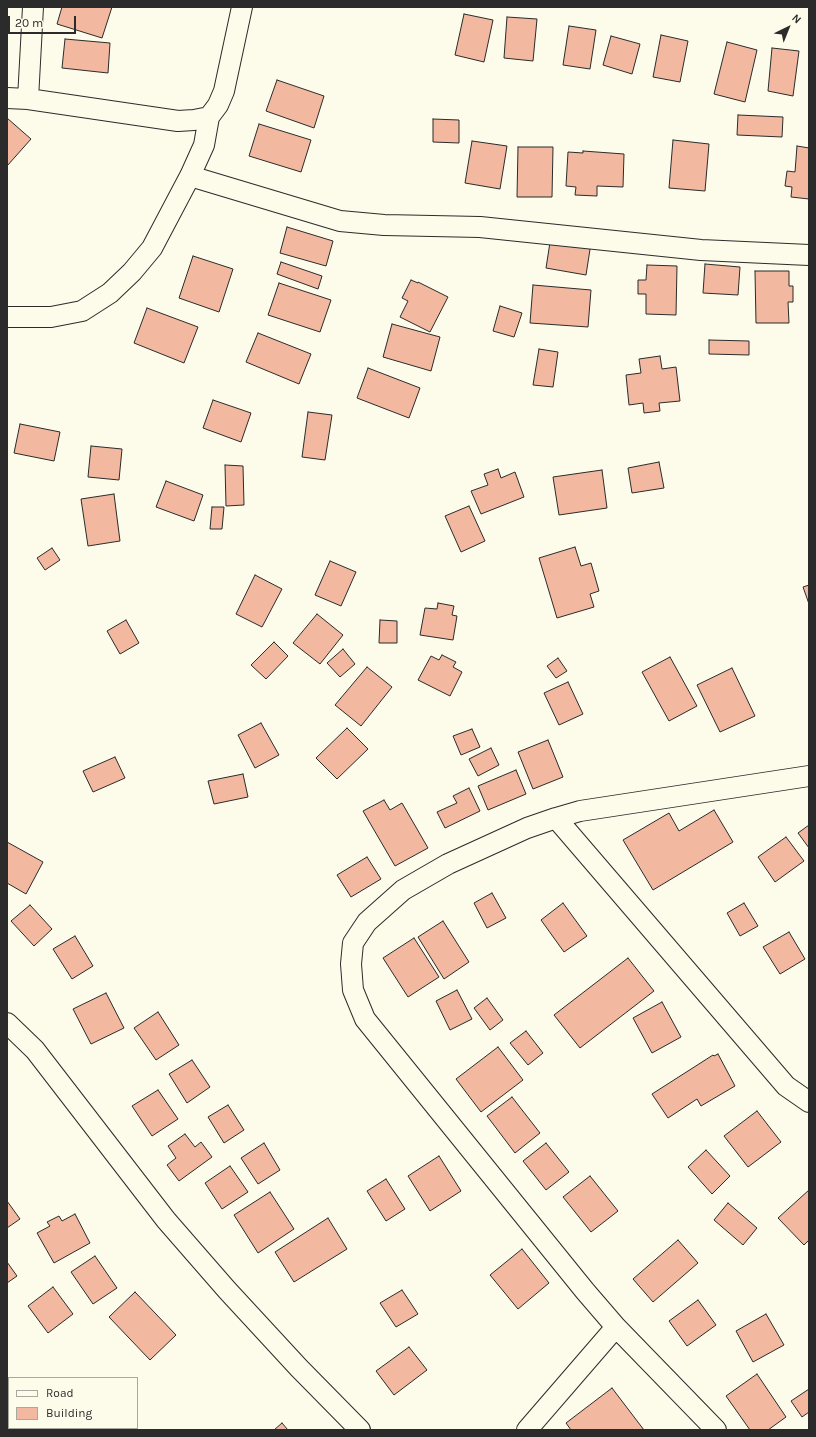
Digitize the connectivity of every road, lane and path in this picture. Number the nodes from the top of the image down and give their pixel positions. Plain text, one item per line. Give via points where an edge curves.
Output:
1 (33, 7) edge
2 (242, 7) edge
3 (7, 98) edge
4 (28, 99) junction
5 (209, 117) junction
6 (190, 176) junction
7 (809, 255) edge
8 (7, 317) edge
9 (809, 776) edge
10 (556, 818) junction
11 (7, 1023) edge
12 (809, 1102) edge
13 (616, 1327) junction
14 (360, 1430) edge
15 (527, 1430) edge
16 (716, 1430) edge

1 - 4 street
2 - 5 street via 224,91
3 - 4 street
4 - 5 street via 178,121
5 - 6 street via 204,144
6 - 7 street via 340,221 384,225 480,227 701,250
6 - 8 street via 152,248 110,293 82,311 51,317
9 - 10 street via 580,811
10 - 12 street via 786,1086
10 - 13 street via 526,828 448,864 403,890 367,922 353,943 353,990 365,1019
11 - 14 street via 35,1050 166,1220 299,1368
13 - 15 street
13 - 16 street

